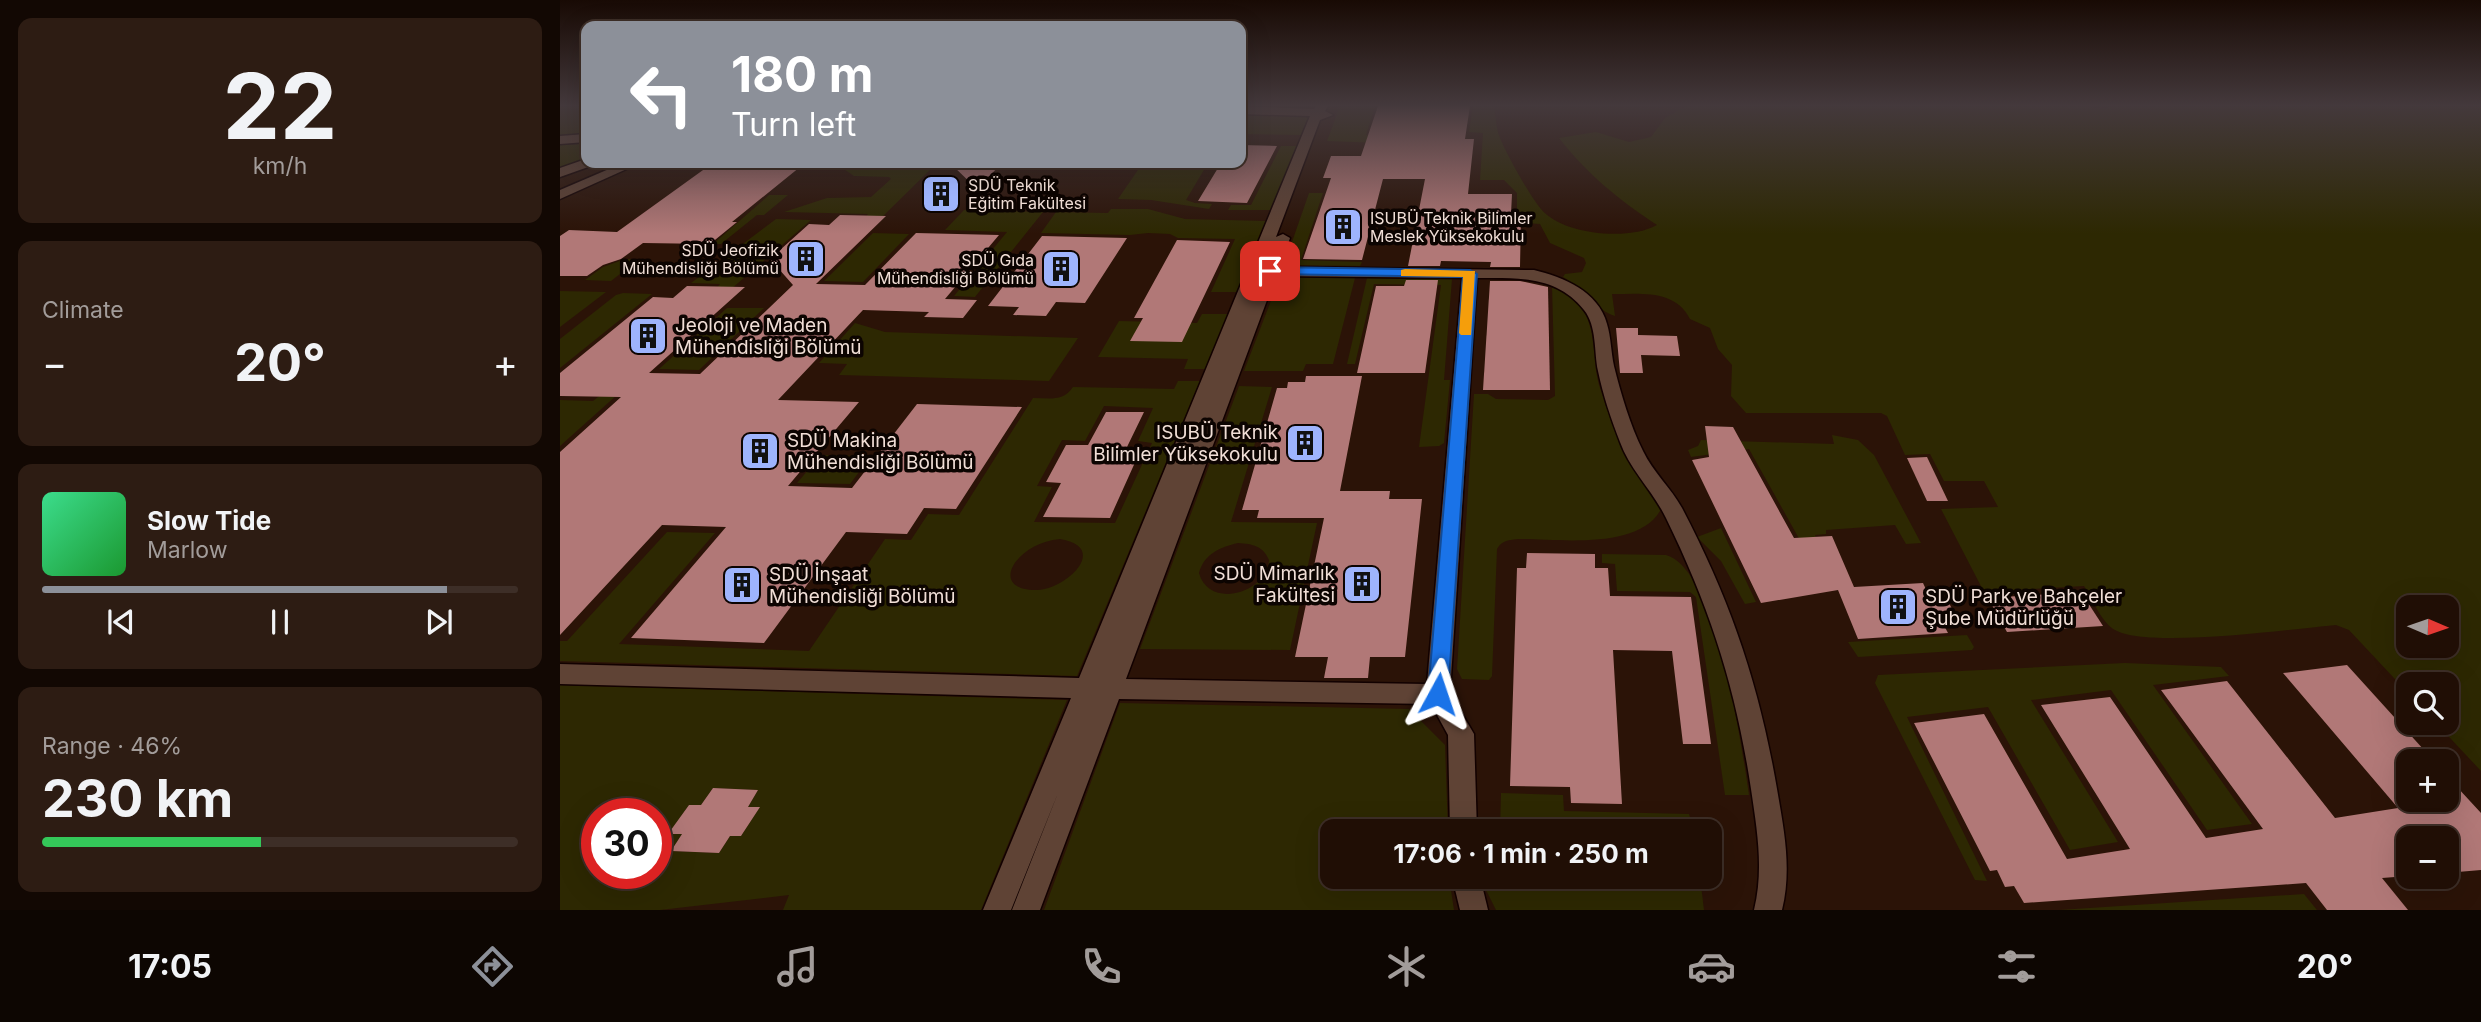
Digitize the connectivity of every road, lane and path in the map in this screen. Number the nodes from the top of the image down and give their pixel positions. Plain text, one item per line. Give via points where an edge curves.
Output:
1 (1309, 148) edge
2 (581, 165) edge
3 (622, 168) edge
4 (560, 173) edge
5 (560, 195) edge
6 (1263, 271) junction
7 (1470, 274) junction
8 (560, 674) edge
9 (1099, 689) junction
10 (1438, 694) junction
11 (1464, 819) edge
12 (1469, 889) edge
13 (997, 910) edge
14 (1026, 910) edge
15 (1475, 910) edge
16 (1768, 910) edge

1 - 6 street
2 - 4 street
3 - 5 street
6 - 7 street
6 - 9 street
7 - 10 street
7 - 16 street via 1554,278 1596,313 1605,364 1631,446 1674,512 1722,617 1743,682 1774,857
8 - 9 street
9 - 10 street
9 - 13 street
9 - 14 street
10 - 11 street via 1461,734
12 - 15 street

